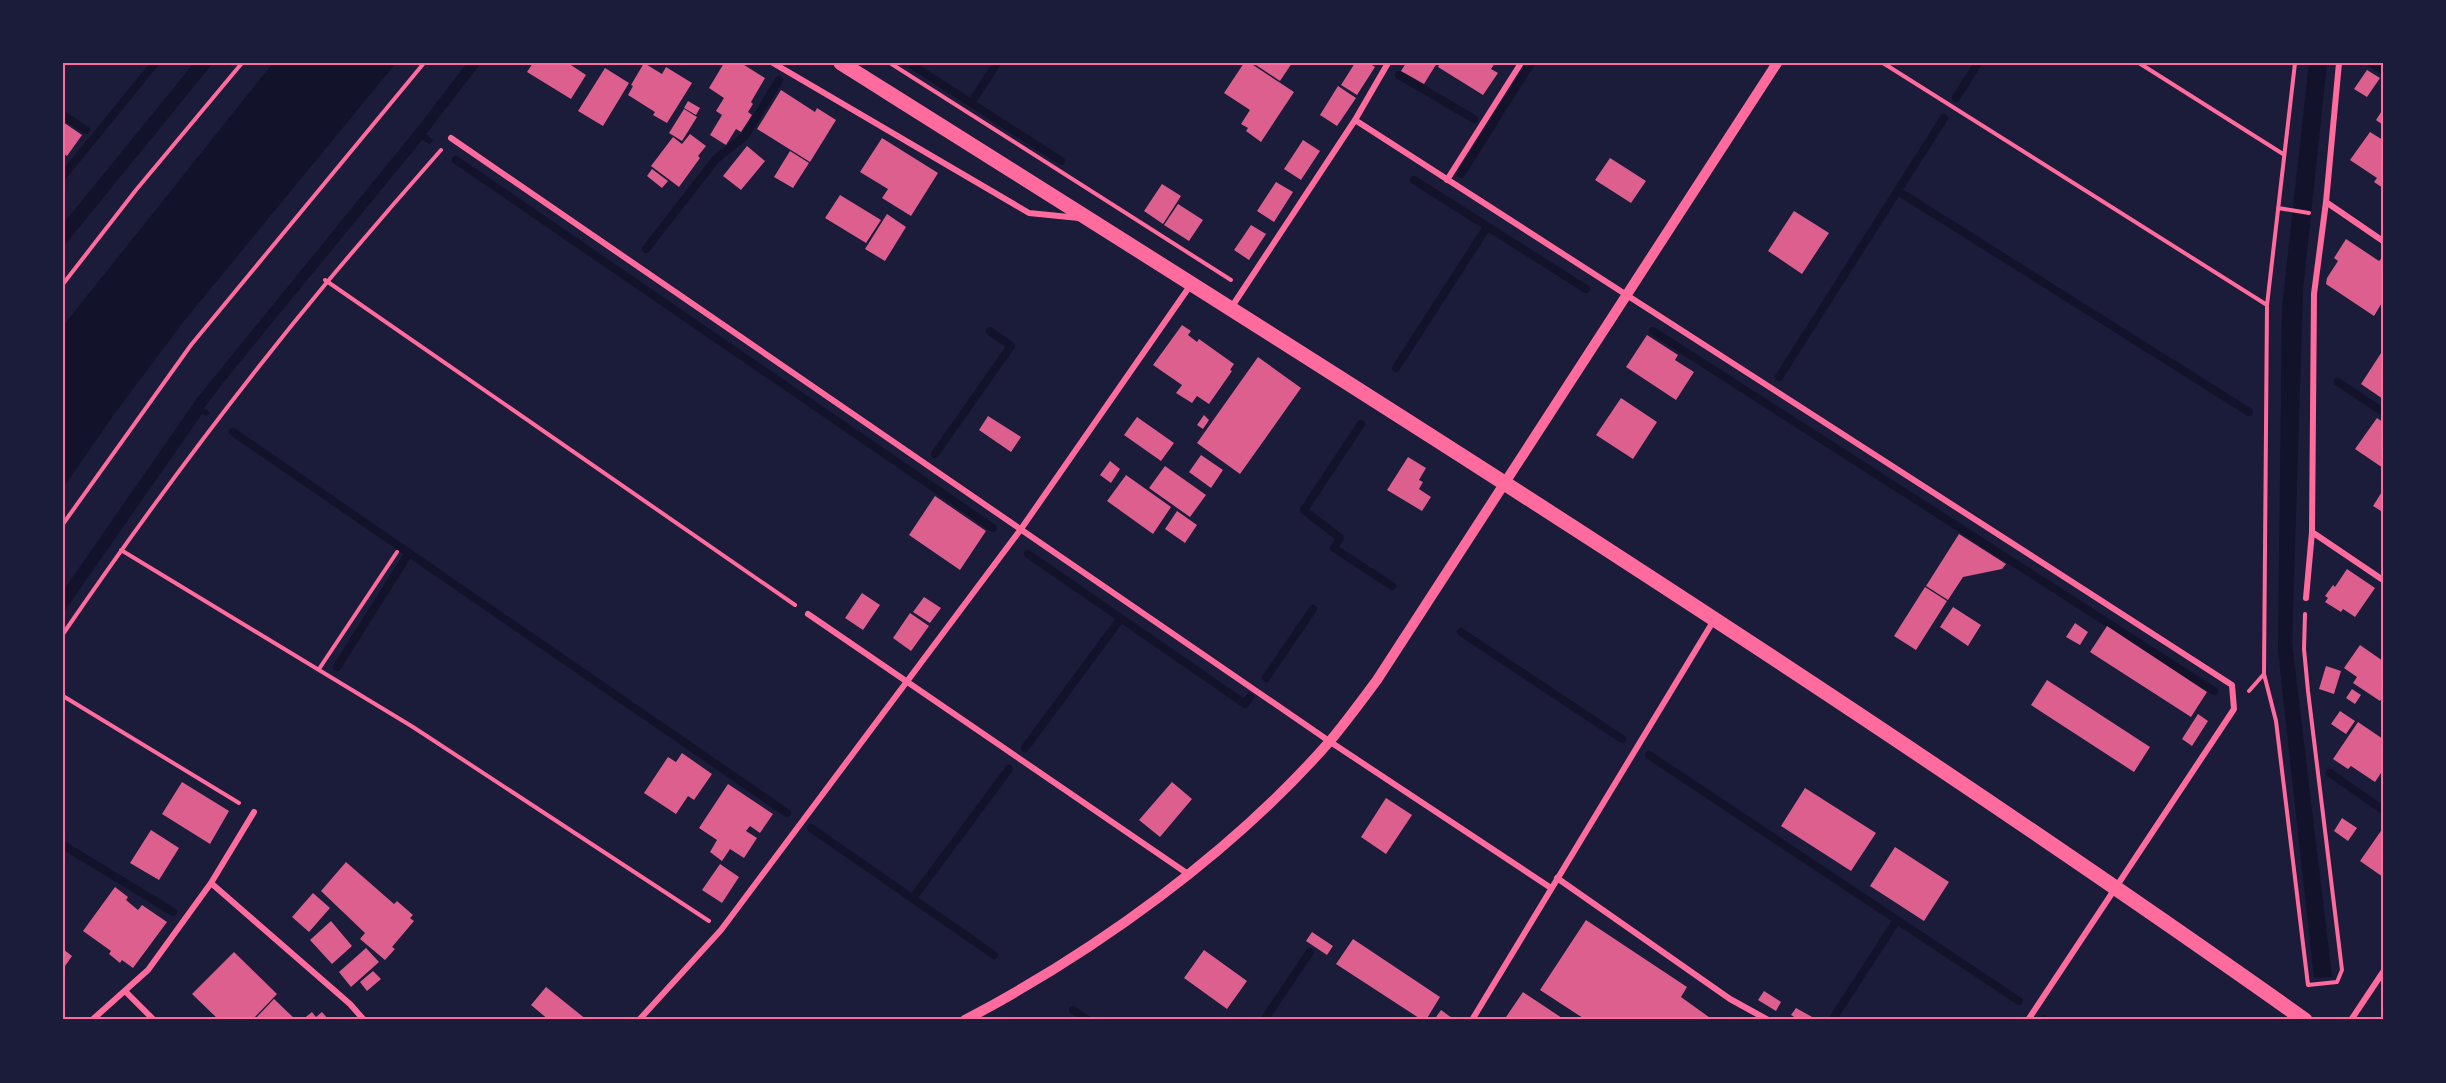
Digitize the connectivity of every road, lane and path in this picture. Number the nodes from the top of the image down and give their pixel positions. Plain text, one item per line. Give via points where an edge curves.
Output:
1 (242, 63) edge
2 (424, 63) edge
3 (773, 63) edge
4 (841, 63) edge
5 (890, 63) edge
6 (1388, 63) edge
7 (1521, 63) edge
8 (1777, 63) edge
9 (1883, 63) edge
10 (2139, 63) edge
11 (2295, 63) edge
12 (2339, 63) edge
13 (1354, 120) junction
14 (451, 138) joint
15 (2283, 155) junction
16 (1447, 180) junction
17 (2326, 202) junction
18 (2277, 208) junction
19 (2314, 214) dead end
20 (1089, 219) junction
21 (2383, 241) edge
22 (326, 281) junction
23 (1192, 283) junction
24 (63, 284) edge
25 (1245, 288) junction
26 (1627, 296) junction
27 (2267, 305) junction
28 (1231, 308) junction
29 (1506, 484) junction
30 (63, 524) edge
31 (1022, 529) junction
32 (2312, 532) junction
33 (121, 550) junction
34 (397, 552) dead end
35 (2383, 580) edge
36 (2306, 598) joint
37 (808, 614) joint
38 (1714, 620) junction
39 (63, 634) edge
40 (319, 669) junction
41 (2264, 674) junction
42 (906, 682) junction
43 (63, 696) edge
44 (2234, 709) junction
45 (1329, 741) junction
46 (254, 812) joint
47 (1188, 874) junction
48 (1557, 878) junction
49 (212, 883) junction
50 (2116, 886) junction
51 (1551, 888) junction
52 (721, 930) junction
53 (2383, 972) edge
54 (126, 992) junction
55 (92, 1020) edge
56 (154, 1020) edge
57 (364, 1020) edge
58 (639, 1020) edge
59 (965, 1020) edge
60 (1472, 1020) edge
61 (1768, 1020) edge
62 (2028, 1020) edge
63 (2306, 1020) edge
64 (2351, 1020) edge

1 - 24 path
2 - 30 path via 191,345
3 - 20 street via 1029,213
4 - 20 main road
5 - 25 path
6 - 13 street
7 - 16 street
8 - 26 street
9 - 27 path
10 - 15 path
11 - 15 path
12 - 17 street
13 - 16 street
13 - 25 street
14 - 22 path
14 - 31 street
15 - 18 path
16 - 26 street
17 - 21 street
17 - 32 street via 2314,294
18 - 19 path
18 - 27 path
20 - 23 main road
22 - 33 path
22 - 37 path
23 - 28 main road
23 - 31 street
25 - 28 street
26 - 29 street
26 - 44 street via 2232,685
27 - 41 path
28 - 29 main road
29 - 38 main road
29 - 45 street via 1377,680
31 - 42 street
31 - 45 street
32 - 35 street
32 - 36 street
33 - 39 path
33 - 40 path
34 - 40 path
36 - 41 path via 2304,649 2342,970 2337,982 2308,985 2276,721
37 - 42 street
38 - 48 street
38 - 50 main road
40 - 52 path
41 - 44 path
42 - 47 street
42 - 52 street
43 - 46 path
44 - 50 street
45 - 47 street via 1267,806
45 - 51 street
46 - 49 street
47 - 59 street via 1073,957
48 - 51 street
48 - 61 street via 1730,999
49 - 54 street via 148,970
49 - 57 street
50 - 62 street
50 - 63 main road
51 - 60 street
52 - 58 street
53 - 64 street
54 - 55 street
54 - 56 street

